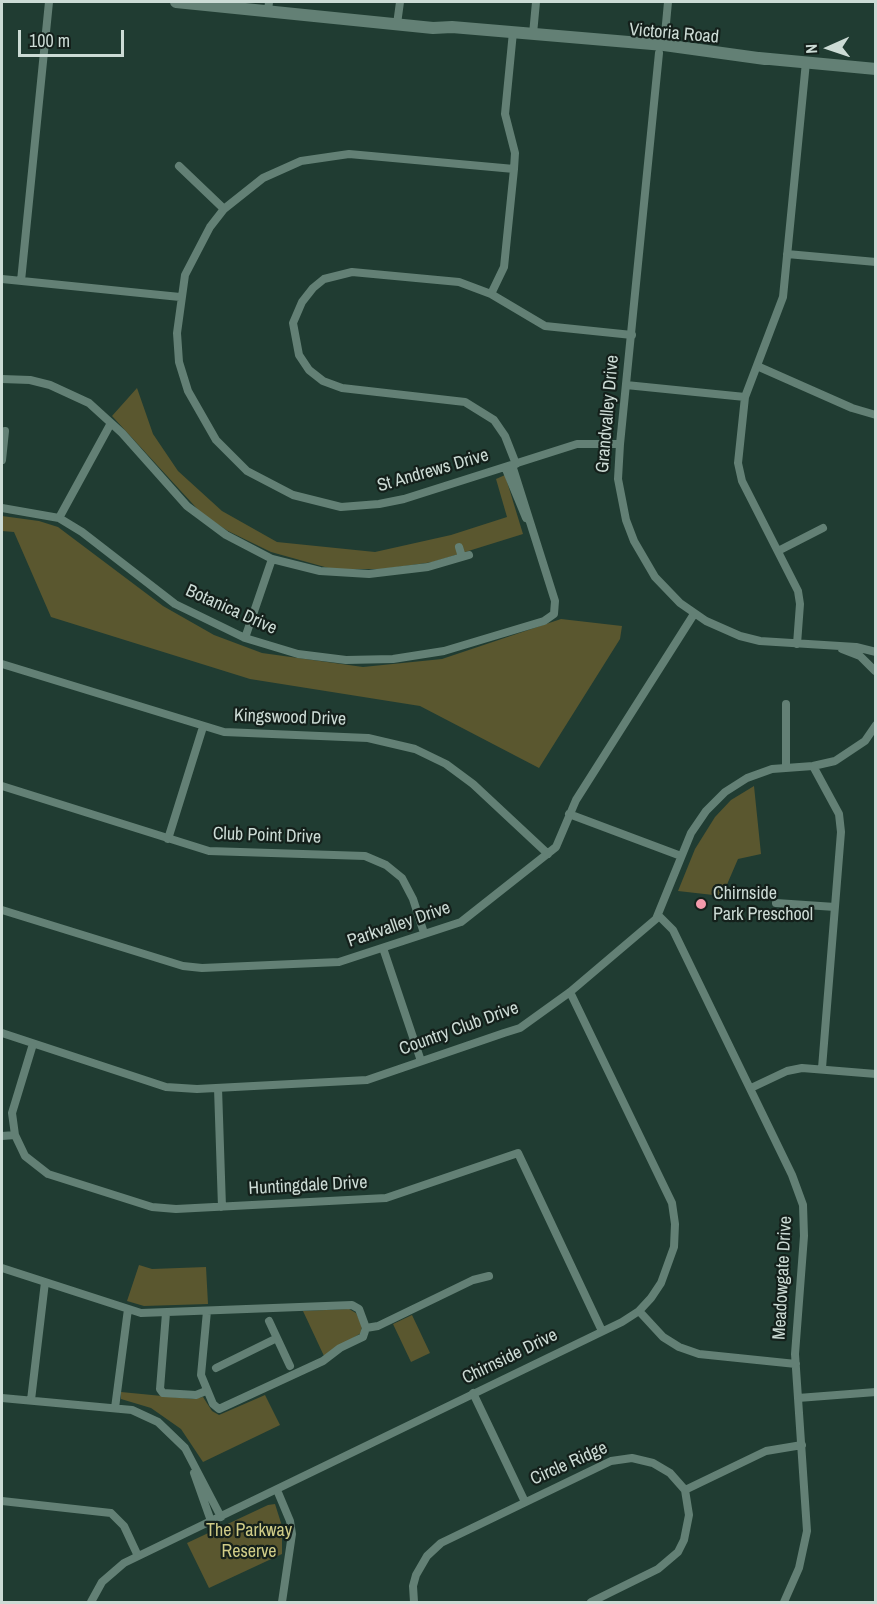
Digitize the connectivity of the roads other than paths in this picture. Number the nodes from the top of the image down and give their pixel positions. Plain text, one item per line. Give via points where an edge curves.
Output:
1 (49, 2) edge
2 (176, 2) edge
3 (237, 2) edge
4 (400, 2) edge
5 (536, 2) edge
6 (668, 2) edge
7 (268, 6) edge
8 (398, 21) junction
9 (513, 32) junction
10 (533, 34) junction
11 (662, 49) junction
12 (806, 62) junction
13 (876, 69) edge
14 (179, 166) dead end
15 (514, 169) junction
16 (224, 209) junction
17 (787, 254) junction
18 (876, 262) edge
19 (2, 279) edge
20 (21, 281) junction
21 (491, 294) junction
22 (180, 297) junction
23 (632, 335) junction
24 (757, 366) junction
25 (2, 379) edge
26 (626, 386) junction
27 (745, 397) junction
28 (876, 415) edge
29 (111, 423) junction
30 (5, 431) dead end
31 (620, 444) junction
32 (2, 460) edge
33 (511, 465) junction
34 (2, 508) edge
35 (59, 518) junction
36 (823, 528) dead end
37 (459, 547) dead end
38 (778, 551) junction
39 (272, 559) junction
40 (694, 614) junction
41 (245, 638) junction
42 (797, 644) junction
43 (833, 646) junction
44 (876, 652) edge
45 (876, 662) edge
46 (2, 664) edge
47 (875, 672) edge
48 (786, 704) dead end
49 (876, 725) edge
50 (203, 727) junction
51 (786, 766) junction
52 (813, 766) junction
53 (2, 786) edge
54 (569, 814) junction
55 (168, 839) junction
56 (548, 854) junction
57 (681, 856) junction
58 (776, 903) dead end
59 (835, 907) junction
60 (2, 910) edge
61 (659, 915) junction
62 (424, 933) junction
63 (383, 948) junction
64 (570, 992) junction
65 (2, 1033) edge
66 (33, 1044) junction
67 (421, 1061) junction
68 (822, 1068) junction
69 (876, 1074) edge
70 (751, 1088) junction
71 (218, 1089) junction
72 (15, 1135) junction
73 (2, 1136) edge
74 (222, 1207) junction
75 (2, 1268) edge
76 (489, 1276) dead end
77 (45, 1282) junction
78 (128, 1309) junction
79 (207, 1311) junction
80 (639, 1311) junction
81 (166, 1312) junction
82 (269, 1321) dead end
83 (366, 1328) junction
84 (602, 1331) junction
85 (277, 1338) junction
86 (796, 1364) junction
87 (290, 1366) dead end
88 (216, 1368) dead end
89 (206, 1391) junction
90 (876, 1392) edge
91 (473, 1393) junction
92 (2, 1398) edge
93 (798, 1398) junction
94 (31, 1400) junction
95 (115, 1408) junction
96 (801, 1445) junction
97 (190, 1458) junction
98 (277, 1490) junction
99 (685, 1490) junction
100 (2, 1501) edge
101 (525, 1502) junction
102 (221, 1516) junction
103 (211, 1521) junction
104 (138, 1556) junction
105 (90, 1602) edge
106 (282, 1602) edge
107 (414, 1602) edge
108 (591, 1602) edge
109 (784, 1602) edge

1 - 20 street
2 - 7 main road, Victoria Road
3 - 7 main road, Victoria Road
4 - 8 street
5 - 10 street
6 - 11 street, Grandvalley Drive
7 - 8 main road, Victoria Road
8 - 9 main road, Victoria Road
9 - 10 main road, Victoria Road
9 - 15 street via 505,114 514,146
10 - 11 main road, Victoria Road
11 - 12 main road, Victoria Road
11 - 23 street, Grandvalley Drive
12 - 13 main road, Victoria Road
12 - 17 street
14 - 16 street
15 - 16 street, St Andrews Drive via 330,155 302,161 263,178
15 - 21 street via 504,267
16 - 22 street, St Andrews Drive via 192,257
17 - 18 street
17 - 24 street via 779,313
19 - 20 street
20 - 22 street
21 - 23 street, Botanica Drive via 545,326
21 - 33 street, Botanica Drive via 459,282 337,274 324,279 302,302 293,323 294,340 309,370 332,385 451,399 481,410 505,436
22 - 33 street, St Andrews Drive via 179,362 188,391 216,440 247,471 268,484 314,501 359,507 404,499
23 - 26 street, Grandvalley Drive
24 - 27 street
24 - 28 street
25 - 29 street via 30,380 68,392
26 - 27 street
26 - 31 street, Grandvalley Drive
27 - 38 street via 738,463 742,481
29 - 35 street
29 - 39 street via 186,506 226,535
30 - 32 street
31 - 33 street, St Andrews Drive via 577,444
31 - 40 street, Grandvalley Drive via 621,500 634,542 655,577
33 - 41 street, Botanica Drive via 555,602 551,618 444,651 393,659 346,660 298,654
34 - 35 street, Botanica Drive
35 - 41 street, Botanica Drive via 176,604
36 - 38 street
37 - 39 street via 466,556 428,567 362,574 320,571
38 - 42 street via 799,597
39 - 41 street
40 - 42 street, Grandvalley Drive via 740,636
40 - 54 street, Parkvalley Drive
42 - 43 street, Grandvalley Drive
43 - 44 street, Grandvalley Drive
43 - 47 street, Grandvalley Drive via 860,656
45 - 47 street
46 - 50 street, Kingswood Drive
48 - 51 street
49 - 52 street, Country Club Drive via 854,749 835,761
50 - 55 street
50 - 56 street, Kingswood Drive via 237,734 368,738 415,749 446,764 473,784
51 - 52 street, Country Club Drive
51 - 57 street, Country Club Drive via 759,773 725,792 698,821
52 - 59 street via 835,805 840,823
53 - 55 street, Club Point Drive
54 - 56 street, Parkvalley Drive via 556,847
54 - 57 street
55 - 62 street, Club Point Drive via 209,851 365,856 402,878
56 - 62 street, Parkvalley Drive via 461,922
57 - 61 street, Country Club Drive
58 - 59 street
59 - 68 street
60 - 63 street, Parkvalley Drive via 192,968 328,964
61 - 64 street, Country Club Drive
61 - 70 street, Meadowgate Drive via 673,930
62 - 63 street, Parkvalley Drive
63 - 67 street
64 - 67 street, Country Club Drive via 520,1028
64 - 80 street, Chirnside Drive via 672,1203 675,1224 669,1264 661,1283
65 - 66 street, Country Club Drive
66 - 71 street, Country Club Drive via 165,1087
66 - 72 street, Huntingdale Drive via 12,1113
67 - 71 street, Country Club Drive via 367,1080
68 - 69 street
68 - 70 street via 788,1071
70 - 86 street, Meadowgate Drive via 803,1205
71 - 74 street
72 - 73 street
72 - 74 street, Huntingdale Drive via 25,1156 48,1174 163,1209
74 - 84 street, Huntingdale Drive via 386,1198 519,1153
75 - 77 street
76 - 83 street
77 - 78 street
77 - 94 street
78 - 81 street
78 - 95 street
79 - 81 street
79 - 83 street via 352,1305 357,1307
79 - 89 street via 201,1374
80 - 84 street, Chirnside Drive
80 - 86 street via 663,1336 699,1354
81 - 89 street via 160,1389 163,1393 196,1395
82 - 85 street
83 - 89 street via 363,1337 323,1361 223,1408 214,1406
84 - 91 street, Chirnside Drive
85 - 87 street
85 - 88 street
86 - 93 street, Meadowgate Drive
90 - 93 street
91 - 98 street, Chirnside Drive
91 - 101 street
92 - 94 street
93 - 96 street, Meadowgate Drive
94 - 95 street
95 - 97 street via 132,1410 158,1422 178,1439
96 - 99 street via 766,1451
96 - 109 street, Meadowgate Drive via 807,1532 799,1568
97 - 102 street
97 - 103 street
98 - 102 street, Chirnside Drive
98 - 106 street via 292,1534
99 - 101 street, Circle Ridge via 662,1467 621,1458
99 - 108 street via 689,1515 678,1552 658,1569
100 - 104 street via 111,1513 124,1526
101 - 107 street, Circle Ridge via 433,1549 416,1575
102 - 103 street, Chirnside Drive
103 - 104 street, Chirnside Drive
104 - 105 street, Chirnside Drive via 102,1582

